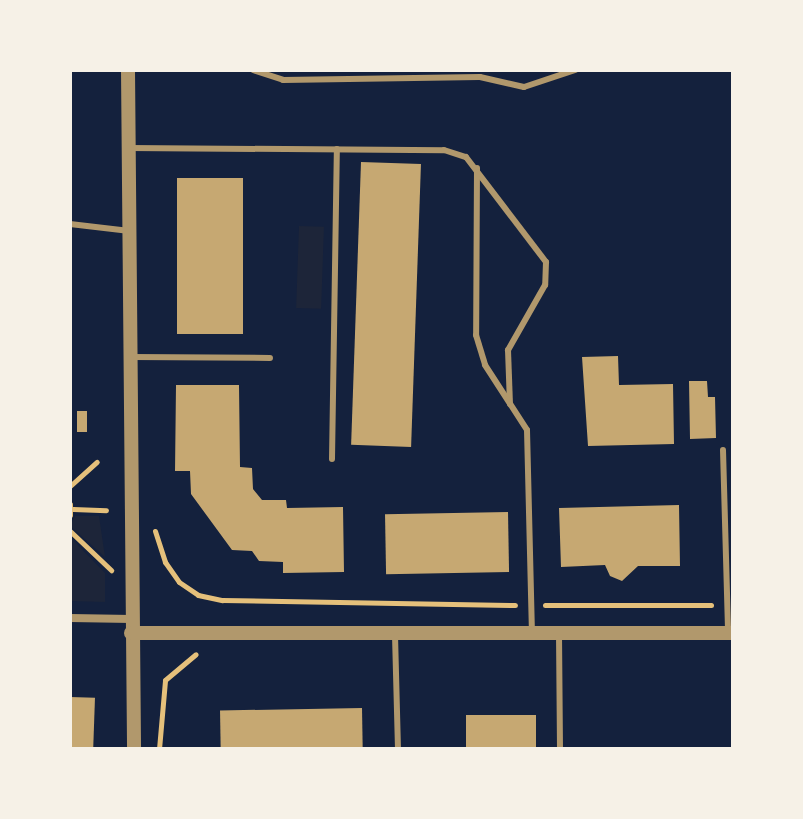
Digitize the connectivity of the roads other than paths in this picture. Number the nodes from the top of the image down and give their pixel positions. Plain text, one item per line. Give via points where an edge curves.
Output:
1 (128, 70) edge
2 (253, 70) edge
3 (575, 70) edge
4 (129, 148) junction
5 (337, 149) junction
6 (477, 166) junction
7 (70, 224) edge
8 (130, 231) junction
9 (131, 357) junction
10 (270, 358) dead end
11 (510, 404) junction
12 (723, 450) dead end
13 (332, 459) dead end
14 (70, 618) edge
15 (132, 626) junction
16 (730, 633) edge
17 (532, 634) junction
18 (559, 634) junction
19 (395, 635) junction
20 (134, 749) edge
21 (398, 749) edge
22 (560, 749) edge

1 - 4 street
2 - 3 lane via 283,80 480,77 524,87
4 - 5 lane
4 - 8 street
5 - 6 lane via 444,150
5 - 13 lane
6 - 11 lane via 476,335 485,365
6 - 11 lane via 546,262 545,285 508,350
7 - 8 lane
8 - 9 street
9 - 10 lane
9 - 15 street
11 - 17 lane via 527,430 530,448
12 - 16 lane
14 - 15 street
15 - 19 street
15 - 20 street
16 - 18 street
17 - 18 street
17 - 19 street
18 - 22 lane
19 - 21 lane

